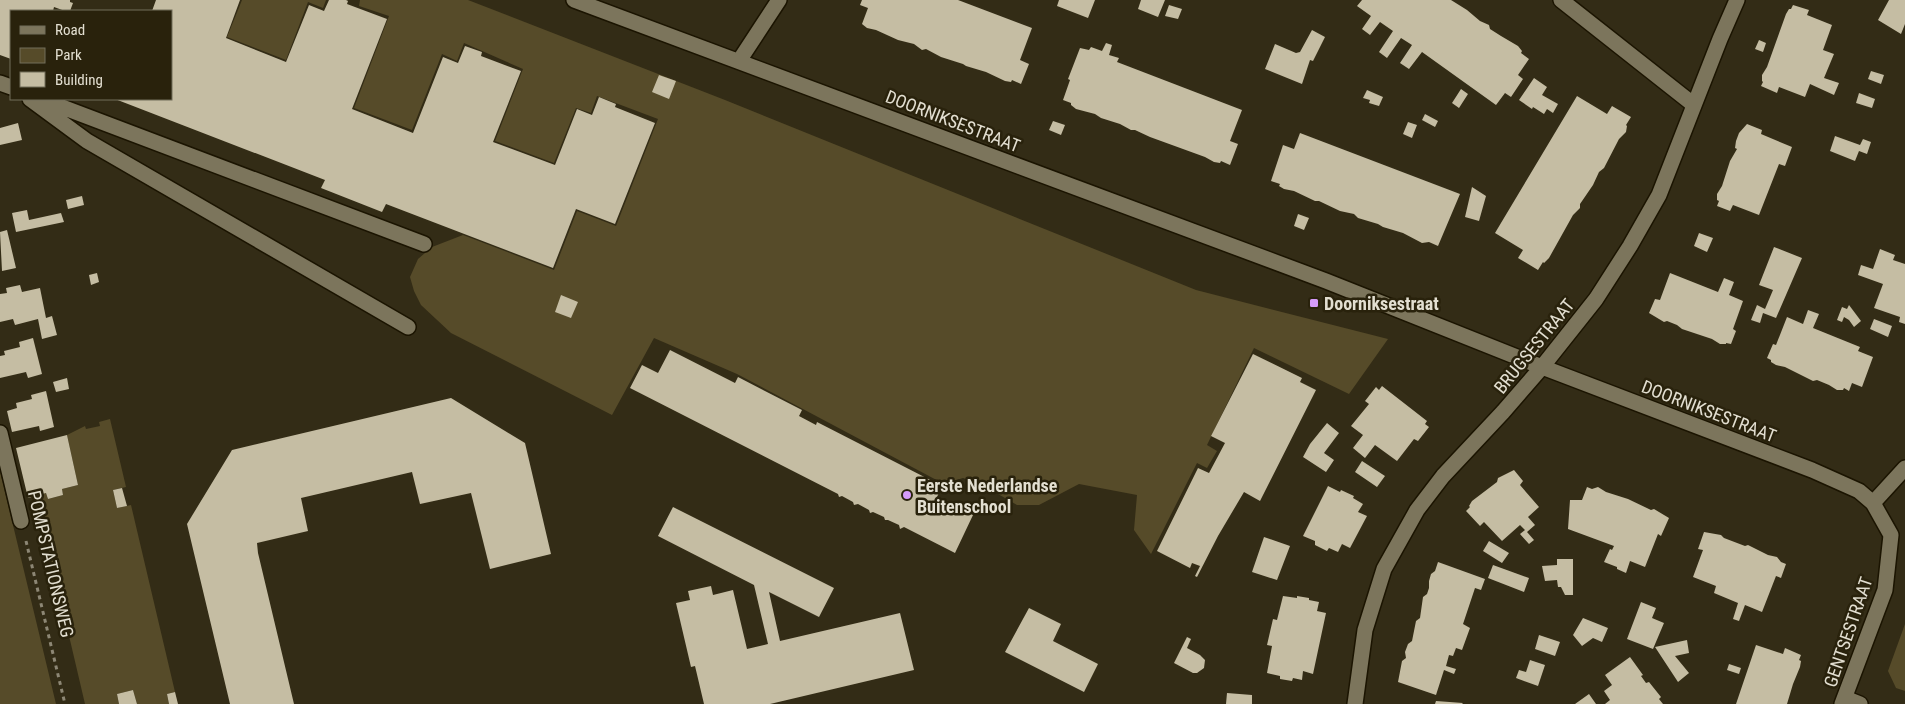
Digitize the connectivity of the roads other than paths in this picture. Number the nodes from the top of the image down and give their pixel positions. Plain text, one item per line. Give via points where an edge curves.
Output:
1 (574, 0) edge
2 (779, 0) edge
3 (1561, 0) edge
4 (1737, 0) edge
5 (739, 61) junction
6 (31, 100) edge
7 (44, 100) edge
8 (1694, 105) junction
9 (424, 244) dead end
10 (408, 327) dead end
11 (1542, 367) junction
12 (0, 433) edge
13 (1905, 468) edge
14 (1873, 503) junction
15 (21, 521) road end
16 (1844, 701) edge
17 (1355, 704) edge
18 (1860, 704) edge

1 - 5 street, DOORNIKSESTRAAT
2 - 5 street
3 - 8 street
4 - 8 street, BRUGSESTRAAT
5 - 11 street, DOORNIKSESTRAAT via 1326,281
6 - 10 street via 86,140
7 - 9 street
8 - 11 street, BRUGSESTRAAT via 1666,180 1650,212 1596,299
11 - 14 street, DOORNIKSESTRAAT via 1812,470 1859,491
11 - 17 street, BRUGSESTRAAT via 1443,476 1422,503 1384,569 1365,630
12 - 15 street, POMPSTATIONSWEG
13 - 14 street
14 - 16 street, GENTSESTRAAT via 1891,535 1885,590
16 - 18 street

